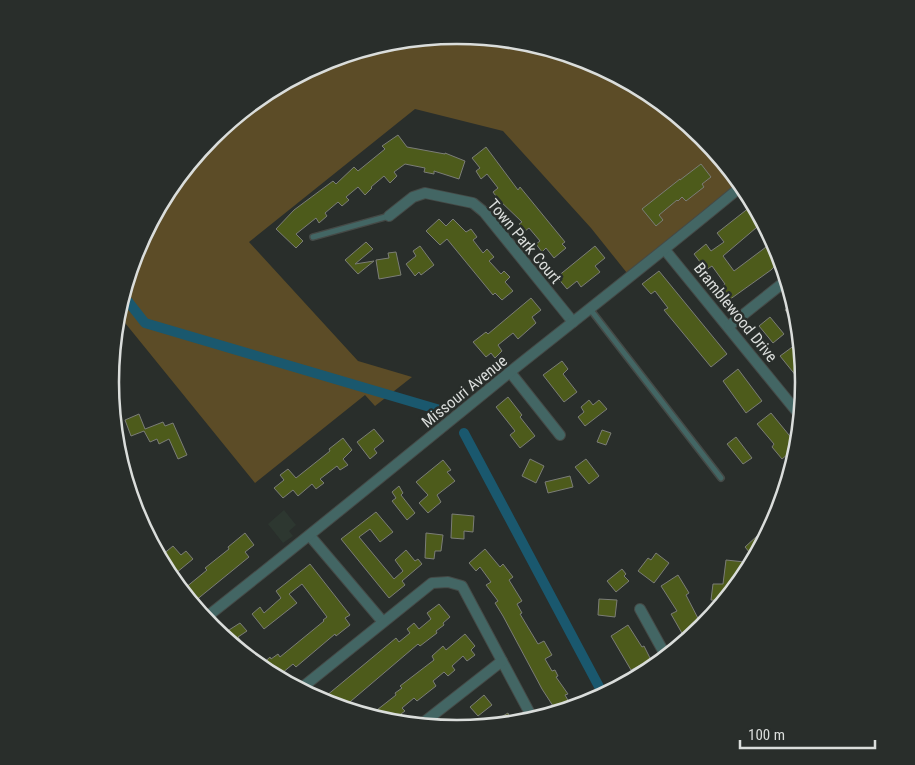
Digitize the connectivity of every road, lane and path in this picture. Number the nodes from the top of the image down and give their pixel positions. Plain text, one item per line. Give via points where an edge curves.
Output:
1 (736, 190) edge
2 (389, 216) joint
3 (313, 237) dead end
4 (665, 250) junction
5 (781, 284) edge
6 (590, 309) junction
7 (573, 322) junction
8 (729, 326) junction
9 (510, 372) junction
10 (795, 410) edge
11 (560, 435) dead end
12 (721, 478) dead end
13 (310, 536) junction
14 (640, 609) dead end
15 (210, 614) edge
16 (383, 622) junction
17 (663, 651) edge
18 (502, 661) junction
19 (305, 685) edge
20 (530, 714) edge
21 (427, 720) edge

1 - 4 street, Missouri Avenue
2 - 3 lane
2 - 7 street, Town Park Court via 425,193 473,203 484,212
4 - 6 street, Missouri Avenue
4 - 8 street, Bramblewood Drive
5 - 8 street
6 - 7 street, Missouri Avenue
6 - 12 lane
7 - 9 street, Missouri Avenue
8 - 10 street, Bramblewood Drive
9 - 11 street
9 - 13 street, Missouri Avenue
13 - 15 street, Missouri Avenue
13 - 16 street
14 - 17 street
16 - 18 street via 432,583 448,582 462,586
16 - 19 street
18 - 20 street
18 - 21 street

